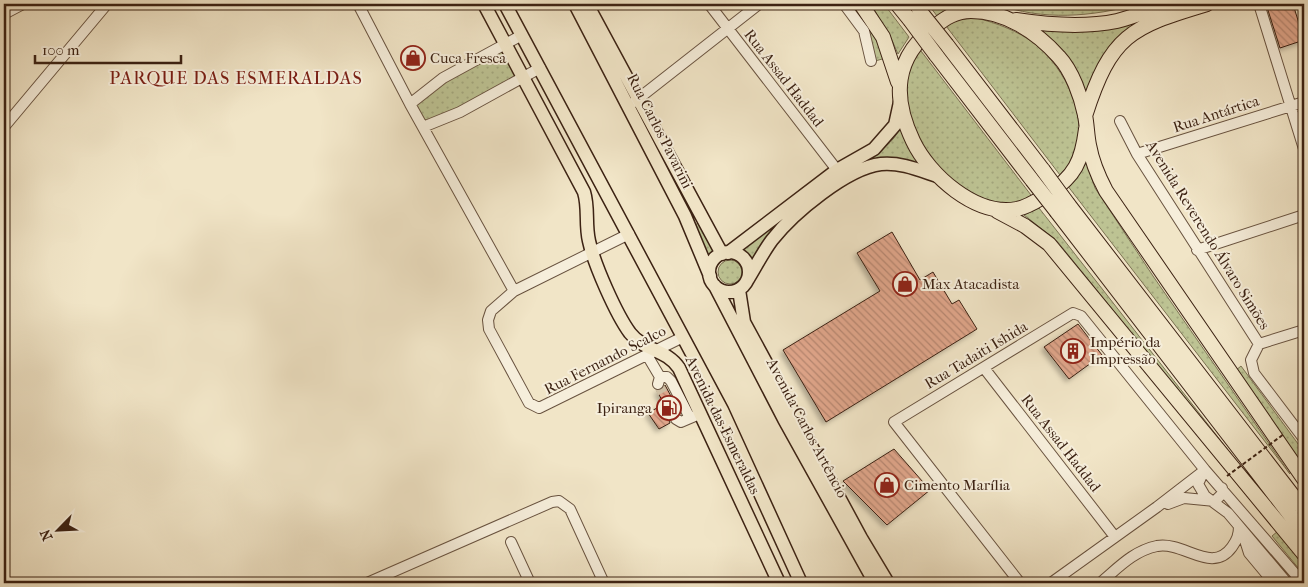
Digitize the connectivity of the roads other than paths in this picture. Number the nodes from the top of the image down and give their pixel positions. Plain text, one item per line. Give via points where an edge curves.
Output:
1 (23, 4) edge
2 (107, 4) edge
3 (358, 4) edge
4 (484, 4) edge
5 (504, 4) edge
6 (575, 4) edge
7 (587, 4) edge
8 (709, 4) edge
9 (759, 4) edge
10 (844, 4) edge
11 (861, 4) edge
12 (897, 4) edge
13 (979, 4) edge
14 (1168, 4) edge
15 (1207, 4) edge
16 (1259, 4) edge
17 (914, 11) edge
18 (4, 14) edge
19 (1005, 17) junction
20 (727, 28) junction
21 (522, 35) junction
22 (505, 43) junction
23 (871, 61) dead end
24 (540, 68) junction
25 (523, 78) junction
26 (900, 92) junction
27 (633, 102) junction
28 (1304, 102) edge
29 (410, 104) junction
30 (1290, 106) junction
31 (1120, 121) dead end
32 (1086, 122) junction
33 (4, 127) edge
34 (423, 127) junction
35 (1304, 149) edge
36 (1137, 154) junction
37 (837, 170) junction
38 (1037, 175) junction
39 (937, 176) junction
40 (989, 208) junction
41 (1062, 208) junction
42 (697, 209) junction
43 (1304, 214) edge
44 (685, 216) junction
45 (629, 234) junction
46 (1197, 250) junction
47 (593, 253) junction
48 (725, 253) junction
49 (748, 279) junction
50 (712, 281) junction
51 (739, 290) junction
52 (514, 291) junction
53 (1304, 330) edge
54 (683, 337) junction
55 (1259, 344) junction
56 (652, 353) junction
57 (984, 368) junction
58 (696, 416) junction
59 (676, 419) dead end
60 (1304, 439) edge
61 (1205, 470) junction
62 (1304, 480) edge
63 (1222, 488) junction
64 (1211, 502) junction
65 (1158, 508) junction
66 (1304, 510) edge
67 (1239, 526) junction
68 (1304, 533) edge
69 (1115, 537) junction
70 (511, 542) dead end
71 (1304, 554) edge
72 (367, 583) edge
73 (530, 583) edge
74 (604, 583) edge
75 (779, 583) edge
76 (801, 583) edge
77 (875, 583) edge
78 (888, 583) edge
79 (1020, 583) edge
80 (1051, 583) edge
81 (1100, 583) edge
82 (1274, 583) edge
83 (1287, 583) edge
84 (1303, 583) edge

1 - 18 street
2 - 33 street
3 - 29 street
4 - 22 main road, Avenida das Esmeraldas
5 - 21 main road, Avenida das Esmeraldas
6 - 27 main road, Rua Carlos Pavarini
7 - 27 main road, Rua Carlos Pavarini
8 - 20 street, Rua Assad Haddad
9 - 20 street
10 - 23 street via 864,31
11 - 26 highway via 883,37
12 - 17 highway
13 - 19 highway
14 - 19 highway via 1103,23 1052,24
15 - 32 highway via 1146,24 1127,37 1106,64
16 - 30 street
17 - 38 highway, bridge via 947,45
17 - 38 highway, bridge via 936,55
19 - 26 highway via 962,12 944,19 909,52 903,62
19 - 32 highway via 1042,40 1060,58 1073,81
20 - 27 street
20 - 37 street, Rua Assad Haddad
21 - 22 street
21 - 24 main road, Avenida das Esmeraldas
22 - 25 main road, Avenida das Esmeraldas
22 - 29 street via 443,78
24 - 25 street
24 - 45 main road, Avenida das Esmeraldas
25 - 34 street via 460,112
25 - 47 main road, Avenida das Esmeraldas via 584,192
26 - 37 main road via 895,124 886,137 864,156
26 - 39 highway via 912,140
27 - 42 main road, Rua Carlos Pavarini
27 - 44 main road, Rua Carlos Pavarini
28 - 30 street, Rua Antártica
29 - 34 street
30 - 35 street
30 - 36 street, Rua Antártica
31 - 36 street, Avenida Reverendo Álvaro Simões
32 - 40 highway via 1080,161 1068,179 1028,206 1004,210
32 - 62 highway via 1095,167 1106,191
34 - 52 street
36 - 46 street, Avenida Reverendo Álvaro Simões
37 - 48 main road
38 - 41 highway, bridge
39 - 40 highway via 963,195
39 - 49 main road via 894,164 865,168 834,186 790,220 772,240
40 - 71 highway via 1025,226 1049,244
41 - 66 highway
41 - 68 highway
42 - 44 main road
42 - 48 main road, Rua Carlos Pavarini
43 - 46 street
44 - 50 main road, Rua Carlos Pavarini
45 - 47 street
45 - 54 main road, Avenida das Esmeraldas
46 - 55 street, Avenida Reverendo Álvaro Simões
47 - 52 street
47 - 56 main road, Avenida das Esmeraldas via 627,328
48 - 49 main road via 734,253 745,260
48 - 50 main road via 712,263
49 - 51 main road
50 - 51 main road via 726,292
50 - 77 main road, Avenida Carlos Artêncio
51 - 78 main road, Avenida Carlos Artêncio via 744,322
52 - 56 street, Rua Fernando Scalco via 498,303 488,320 489,329 529,403 540,408
53 - 55 street
54 - 56 street, Rua Fernando Scalco
54 - 76 main road, Avenida das Esmeraldas via 739,446
55 - 60 street, Avenida Reverendo Álvaro Simões via 1251,360 1254,373
56 - 58 main road, Avenida das Esmeraldas via 673,358
56 - 58 street via 659,380 667,377
57 - 61 street, Rua Tadaiti Ishida via 1073,313 1081,316
57 - 69 street, Rua Assad Haddad
57 - 79 street, Rua Tadaiti Ishida via 894,422
58 - 59 street via 681,422
58 - 75 main road, Avenida das Esmeraldas
61 - 63 street
61 - 64 street via 1198,484
61 - 65 street
63 - 64 street via 1220,498
63 - 84 street
64 - 65 street via 1184,498
64 - 67 street via 1228,513
65 - 69 street
67 - 81 street via 1239,536 1234,544 1217,559 1173,546 1160,546 1129,558
67 - 82 street via 1249,553
67 - 83 street
69 - 80 street
70 - 73 street
72 - 74 street via 559,501 570,509

